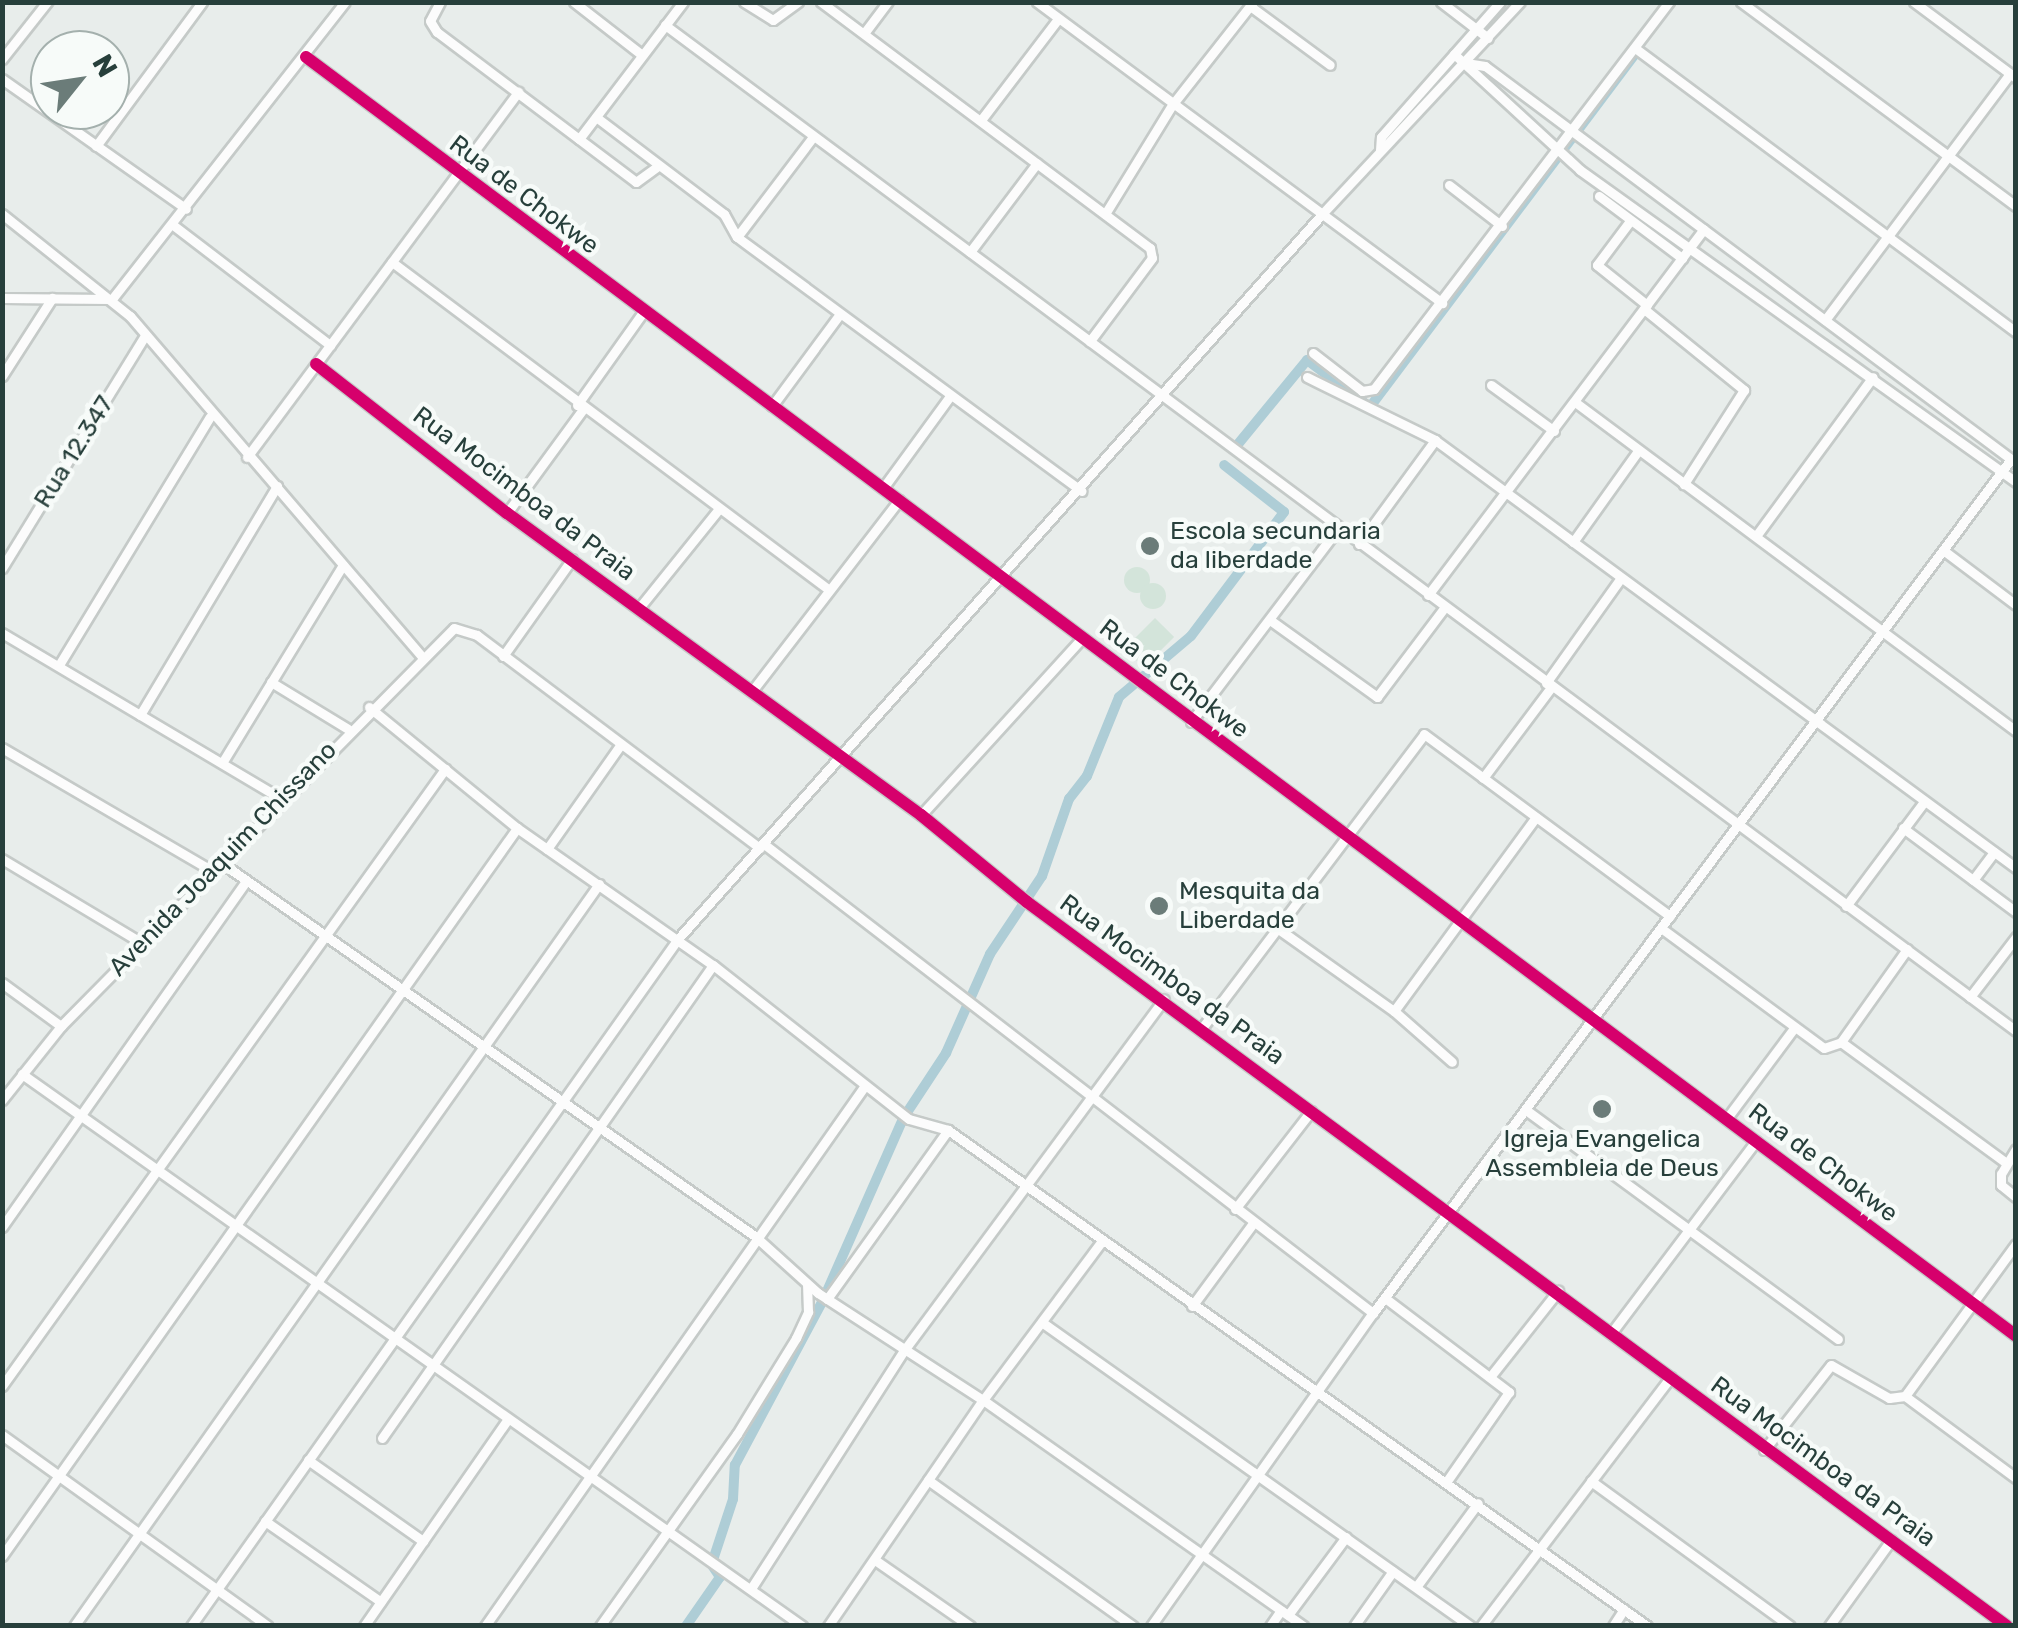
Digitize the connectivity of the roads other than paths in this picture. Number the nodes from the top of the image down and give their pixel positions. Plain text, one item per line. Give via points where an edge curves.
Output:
1 (47, 2) edge
2 (202, 2) edge
3 (345, 2) edge
4 (440, 2) edge
5 (574, 2) edge
6 (684, 2) edge
7 (744, 2) edge
8 (798, 2) edge
9 (821, 2) edge
10 (888, 2) edge
11 (1037, 2) edge
12 (1440, 2) edge
13 (1500, 2) edge
14 (1520, 2) edge
15 (1669, 2) edge
16 (1741, 2) edge
17 (1914, 2) edge
18 (1252, 4) edge
19 (1512, 13) junction
20 (1058, 20) junction
21 (665, 26) junction
22 (1476, 28) junction
23 (865, 32) junction
24 (1488, 38) junction
25 (1635, 48) junction
26 (1454, 54) junction
27 (642, 55) junction
28 (306, 57) junction
29 (2, 59) edge
30 (1466, 63) junction
31 (1330, 65) dead end
32 (2013, 76) edge
33 (2, 79) edge
34 (518, 92) junction
35 (1421, 92) junction
36 (1432, 101) junction
37 (1172, 105) junction
38 (596, 117) junction
39 (981, 120) junction
40 (1574, 132) junction
41 (813, 137) junction
42 (580, 139) junction
43 (96, 146) junction
44 (1562, 148) junction
45 (1380, 150) junction
46 (1946, 155) junction
47 (1037, 163) junction
48 (658, 166) junction
49 (455, 173) junction
50 (1449, 185) dead end
51 (1600, 196) dead end
52 (2016, 206) edge
53 (186, 209) junction
54 (2, 214) edge
55 (1105, 214) junction
56 (1322, 214) junction
57 (1630, 221) junction
58 (173, 225) junction
59 (1502, 226) junction
60 (1704, 229) junction
61 (737, 237) junction
62 (1888, 238) junction
63 (1692, 245) junction
64 (970, 252) junction
65 (1682, 258) junction
66 (392, 262) junction
67 (2, 298) edge
68 (52, 298) junction
69 (112, 299) junction
70 (1442, 304) junction
71 (1646, 307) junction
72 (643, 312) junction
73 (839, 315) junction
74 (1825, 320) junction
75 (2016, 332) edge
76 (145, 336) junction
77 (1090, 340) junction
78 (330, 345) junction
79 (1313, 353) dead end
80 (316, 364) junction
81 (2, 376) edge
82 (1307, 376) dead end
83 (1873, 377) junction
84 (1491, 386) dead end
85 (950, 396) junction
86 (1162, 397) junction
87 (1576, 402) junction
88 (772, 406) junction
89 (580, 407) junction
90 (210, 416) junction
91 (1554, 431) junction
92 (1434, 440) junction
93 (1638, 451) junction
94 (247, 457) junction
95 (2013, 461) edge
96 (2002, 472) junction
97 (2016, 482) edge
98 (1684, 484) junction
99 (277, 486) junction
100 (883, 488) junction
101 (1081, 491) junction
102 (1506, 496) junction
103 (899, 500) junction
104 (718, 510) junction
105 (507, 514) junction
106 (1338, 528) junction
107 (1756, 536) junction
108 (1573, 542) junction
109 (1359, 544) junction
110 (1943, 550) junction
111 (572, 559) junction
112 (344, 565) junction
113 (2, 568) edge
114 (1000, 578) junction
115 (1621, 578) junction
116 (828, 589) junction
117 (1428, 594) junction
118 (2016, 604) edge
119 (640, 608) junction
120 (1444, 608) junction
121 (1270, 620) junction
122 (1882, 631) junction
123 (2, 632) edge
124 (1082, 638) junction
125 (421, 656) junction
126 (502, 656) junction
127 (58, 665) junction
128 (271, 682) junction
129 (1549, 684) junction
130 (752, 692) junction
131 (369, 707) junction
132 (140, 714) junction
133 (1192, 722) junction
134 (1814, 724) junction
135 (348, 729) junction
136 (2016, 731) edge
137 (621, 744) junction
138 (2, 748) edge
139 (840, 758) junction
140 (222, 763) junction
141 (444, 770) junction
142 (1483, 778) junction
143 (284, 800) junction
144 (1923, 803) junction
145 (921, 815) junction
146 (1536, 818) junction
147 (1738, 826) junction
148 (516, 828) junction
149 (1903, 828) junction
150 (1344, 835) junction
151 (762, 846) junction
152 (546, 849) junction
153 (1994, 852) junction
154 (2, 859) edge
155 (223, 864) junction
156 (2016, 868) edge
157 (214, 872) junction
158 (1973, 880) junction
159 (246, 882) junction
160 (600, 884) junction
161 (1846, 906) junction
162 (2016, 912) edge
163 (1670, 916) junction
164 (1460, 920) junction
165 (1277, 928) junction
166 (1661, 928) junction
167 (326, 935) junction
168 (2016, 937) edge
169 (677, 940) junction
170 (142, 943) junction
171 (1906, 949) junction
172 (713, 965) junction
173 (2, 984) edge
174 (402, 992) junction
175 (1970, 997) junction
176 (1164, 999) junction
177 (1394, 1011) junction
178 (1594, 1021) junction
179 (60, 1026) junction
180 (1202, 1028) junction
181 (1794, 1028) junction
182 (2016, 1031) edge
183 (1842, 1042) junction
184 (480, 1046) junction
185 (1452, 1062) dead end
186 (22, 1074) junction
187 (864, 1086) junction
188 (1087, 1097) junction
189 (2, 1100) edge
190 (560, 1102) junction
191 (1526, 1110) junction
192 (1311, 1111) junction
193 (80, 1114) junction
194 (1727, 1118) junction
195 (599, 1128) junction
196 (948, 1130) junction
197 (1756, 1140) junction
198 (2016, 1149) edge
199 (2006, 1162) junction
200 (158, 1170) junction
201 (1022, 1184) junction
202 (2016, 1197) edge
203 (1236, 1209) junction
204 (1450, 1210) junction
205 (1254, 1222) junction
206 (2, 1226) edge
207 (239, 1226) junction
208 (1687, 1228) junction
209 (756, 1237) junction
210 (1102, 1242) junction
211 (2016, 1244) edge
212 (320, 1283) junction
213 (808, 1284) junction
214 (1558, 1291) junction
215 (1385, 1298) junction
216 (827, 1299) junction
217 (1973, 1304) junction
218 (1192, 1306) junction
219 (1373, 1313) junction
220 (1043, 1324) junction
221 (1612, 1332) junction
222 (2016, 1336) edge
223 (396, 1337) junction
224 (1838, 1339) dead end
225 (905, 1348) junction
226 (432, 1364) junction
227 (1670, 1376) junction
228 (1490, 1377) junction
229 (2, 1386) edge
230 (1316, 1390) junction
231 (1905, 1396) junction
232 (982, 1400) junction
233 (508, 1419) junction
234 (2, 1436) edge
235 (382, 1438) dead end
236 (1764, 1450) junction
237 (308, 1460) junction
238 (588, 1475) junction
239 (1258, 1475) junction
240 (59, 1476) junction
241 (2016, 1478) edge
242 (928, 1480) junction
243 (1447, 1480) junction
244 (1592, 1482) junction
245 (1478, 1503) junction
246 (265, 1521) junction
247 (666, 1532) junction
248 (140, 1534) junction
249 (1346, 1537) junction
250 (1891, 1540) junction
251 (423, 1542) junction
252 (1539, 1549) junction
253 (1200, 1554) junction
254 (2, 1556) edge
255 (875, 1560) junction
256 (1393, 1571) junction
257 (752, 1587) junction
258 (1416, 1587) junction
259 (217, 1589) junction
260 (381, 1602) junction
261 (1624, 1609) junction
262 (1284, 1612) junction
263 (253, 1614) junction
264 (74, 1626) edge
265 (191, 1626) edge
266 (245, 1626) edge
267 (268, 1626) edge
268 (364, 1626) edge
269 (484, 1626) edge
270 (600, 1626) edge
271 (802, 1626) edge
272 (828, 1626) edge
273 (970, 1626) edge
274 (1133, 1626) edge
275 (1151, 1626) edge
276 (1270, 1626) edge
277 (1303, 1626) edge
278 (1354, 1626) edge
279 (1470, 1626) edge
280 (1481, 1626) edge
281 (1613, 1626) edge
282 (1647, 1626) edge
283 (1790, 1626) edge
284 (1829, 1626) edge
285 (2007, 1626) edge

1 - 29 street
2 - 43 street
3 - 28 street
4 - 34 street via 430,22 437,32
5 - 27 street
6 - 21 street
7 - 8 street via 773,20
9 - 23 street
10 - 23 street
11 - 20 street
12 - 22 street
13 - 19 street
13 - 22 street
14 - 19 street
15 - 25 street
16 - 46 street
17 - 32 street
18 - 31 street
18 - 37 street
19 - 24 street
20 - 37 street
20 - 39 street
21 - 27 street
21 - 41 street
22 - 24 street
22 - 26 street
23 - 39 street
24 - 30 street
25 - 40 street
25 - 62 street
26 - 30 street
26 - 35 street
27 - 38 street
28 - 49 street, Rua de Chokwe
28 - 53 street
30 - 36 street
30 - 40 street via 1484,66
30 - 44 street via 1475,80
32 - 46 street
33 - 43 street
34 - 42 street
34 - 49 street
35 - 36 street
35 - 45 street via 1382,138
36 - 45 street
37 - 55 street
37 - 56 street
38 - 42 street
38 - 48 street
39 - 47 street
40 - 44 street
40 - 60 street
41 - 61 street
41 - 64 street
42 - 48 street via 636,182
43 - 53 street
44 - 59 street
44 - 63 street via 1580,170
45 - 56 street
46 - 52 street
46 - 62 street
47 - 55 street
47 - 64 street
48 - 61 street via 724,214
49 - 66 street
49 - 72 street, Rua de Chokwe
50 - 59 street
51 - 57 street
53 - 58 street
54 - 69 street
55 - 77 street via 1153,252
56 - 70 street
56 - 86 street
57 - 65 street
57 - 71 street via 1597,265
58 - 69 street
58 - 78 street
59 - 70 street
60 - 63 street
60 - 74 street
61 - 73 street
62 - 74 street
62 - 75 street
63 - 65 street
63 - 83 street
64 - 77 street
65 - 71 street
66 - 78 street
66 - 89 street
67 - 68 street
68 - 69 street
68 - 81 street
69 - 76 street
70 - 79 street via 1374,390 1362,391
71 - 87 street
71 - 98 street via 1744,390
72 - 88 street, Rua de Chokwe
72 - 89 street
73 - 85 street
73 - 88 street
74 - 95 street
76 - 90 street
76 - 113 street, Rua 12.347
77 - 86 street
78 - 80 street
80 - 94 street
80 - 105 street, Rua Mocimboa da Praia
82 - 92 street
83 - 96 street
83 - 107 street
84 - 91 street
85 - 100 street
85 - 101 street
86 - 101 street
86 - 106 street
87 - 91 street
87 - 93 street
88 - 100 street, Rua de Chokwe
89 - 104 street
89 - 105 street
90 - 94 street
90 - 127 street
91 - 102 street
92 - 102 street
92 - 109 street
93 - 98 street
93 - 108 street
94 - 99 street
95 - 96 street
96 - 97 street
96 - 110 street
98 - 107 street
99 - 112 street
99 - 132 street
100 - 103 street, Rua de Chokwe
101 - 114 street
102 - 108 street
102 - 117 street
103 - 114 street, Rua de Chokwe
103 - 116 street
104 - 116 street
104 - 119 street
105 - 111 street, Rua Mocimboa da Praia
106 - 109 street
106 - 121 street
107 - 122 street
108 - 115 street
109 - 117 street
110 - 118 street
110 - 122 street
111 - 119 street, Rua Mocimboa da Praia
111 - 126 street
112 - 125 street
112 - 128 street
114 - 124 street, Rua de Chokwe
114 - 139 street
115 - 129 street
115 - 134 street
116 - 130 street
117 - 120 street
119 - 130 street, Rua Mocimboa da Praia
120 - 121 street via 1377,697
120 - 129 street
121 - 133 street
122 - 134 street
122 - 136 street
123 - 127 street
124 - 133 street, Rua de Chokwe
124 - 145 street
125 - 126 street, Avenida Joaquim Chissano via 454,628 468,628
125 - 131 street, Avenida Joaquim Chissano
126 - 137 street
127 - 132 street
128 - 135 street
128 - 140 street
129 - 142 street
129 - 147 street
130 - 139 street, Rua Mocimboa da Praia
131 - 135 street, Avenida Joaquim Chissano
131 - 141 street
132 - 140 street
133 - 150 street, Rua de Chokwe
134 - 144 street
134 - 147 street
135 - 143 street, Avenida Joaquim Chissano
137 - 151 street
137 - 152 street
138 - 157 street
139 - 145 street, Rua Mocimboa da Praia
139 - 151 street
140 - 143 street
141 - 148 street
141 - 167 street
142 - 146 street
142 - 150 street via 1424,734
143 - 155 street, Avenida Joaquim Chissano
144 - 149 street
144 - 153 street
145 - 176 street, Rua Mocimboa da Praia
146 - 163 street
146 - 164 street
147 - 161 street
147 - 163 street
148 - 152 street
148 - 174 street
149 - 158 street
149 - 161 street
150 - 164 street, Rua de Chokwe
150 - 165 street
151 - 169 street
151 - 188 street via 1066,1070
152 - 160 street
153 - 156 street
153 - 158 street
154 - 170 street
155 - 157 street, Avenida Joaquim Chissano
155 - 159 street
157 - 170 street, Avenida Joaquim Chissano
158 - 162 street
159 - 167 street
159 - 193 street
160 - 169 street
160 - 184 street
161 - 171 street
163 - 166 street
164 - 177 street
164 - 178 street, Rua de Chokwe
165 - 177 street
165 - 180 street
166 - 178 street
166 - 181 street
167 - 174 street
167 - 200 street
168 - 175 street
169 - 172 street
169 - 190 street
170 - 179 street, Avenida Joaquim Chissano
171 - 175 street
171 - 183 street
172 - 187 street
172 - 195 street
173 - 179 street
174 - 184 street
174 - 207 street
175 - 182 street
176 - 180 street, Rua Mocimboa da Praia
176 - 188 street
177 - 185 street
178 - 191 street
178 - 194 street, Rua de Chokwe
179 - 186 street, Avenida Joaquim Chissano
180 - 192 street, Rua Mocimboa da Praia
181 - 183 street via 1824,1048
181 - 194 street
183 - 199 street
184 - 190 street
184 - 212 street
186 - 189 street, Avenida Joaquim Chissano
186 - 193 street
187 - 196 street via 908,1119
187 - 209 street
188 - 201 street
188 - 203 street
190 - 195 street
190 - 223 street
191 - 204 street
191 - 208 street
192 - 203 street
192 - 204 street, Rua Mocimboa da Praia
193 - 200 street
193 - 206 street
194 - 197 street, Rua de Chokwe
195 - 209 street
195 - 226 street
196 - 201 street
196 - 216 street
197 - 208 street
197 - 217 street, Rua de Chokwe
198 - 199 street
199 - 202 street via 2002,1186
200 - 207 street
200 - 229 street
201 - 210 street
201 - 225 street
203 - 205 street
204 - 214 street, Rua Mocimboa da Praia
204 - 215 street
205 - 218 street
205 - 219 street
207 - 212 street
207 - 240 street
208 - 221 street
208 - 224 street
209 - 213 street
209 - 238 street
210 - 218 street
210 - 220 street
211 - 217 street
212 - 223 street
212 - 248 street
213 - 216 street
213 - 247 street via 808,1312 796,1338
214 - 221 street, Rua Mocimboa da Praia
214 - 228 street
215 - 219 street
215 - 228 street
216 - 225 street
217 - 222 street, Rua de Chokwe
217 - 231 street
218 - 230 street
219 - 230 street
220 - 232 street
220 - 239 street
221 - 227 street, Rua Mocimboa da Praia
223 - 226 street
223 - 237 street
225 - 232 street
225 - 257 street
226 - 233 street
226 - 235 street
227 - 236 street, Rua Mocimboa da Praia
227 - 244 street
228 - 243 street via 1509,1395
230 - 239 street
230 - 243 street
231 - 236 street via 1888,1398 1831,1365
231 - 241 street
232 - 242 street
232 - 253 street
233 - 238 street
233 - 251 street
234 - 240 street
236 - 250 street, Rua Mocimboa da Praia
237 - 246 street
237 - 251 street
238 - 247 street
238 - 269 street
239 - 249 street
239 - 253 street
240 - 248 street
240 - 254 street
242 - 255 street
242 - 274 street
243 - 245 street
244 - 252 street
244 - 283 street
245 - 252 street
245 - 258 street
246 - 259 street
246 - 260 street
247 - 257 street
247 - 270 street
248 - 259 street
248 - 264 street
249 - 256 street
249 - 262 street
250 - 284 street
250 - 285 street, Rua Mocimboa da Praia
251 - 260 street
252 - 261 street
252 - 280 street
253 - 262 street
253 - 275 street
255 - 272 street
255 - 273 street
256 - 258 street
256 - 278 street
257 - 271 street
258 - 279 street
259 - 263 street
259 - 265 street
260 - 268 street
261 - 281 street
261 - 282 street
262 - 276 street
262 - 277 street
263 - 266 street
263 - 267 street

